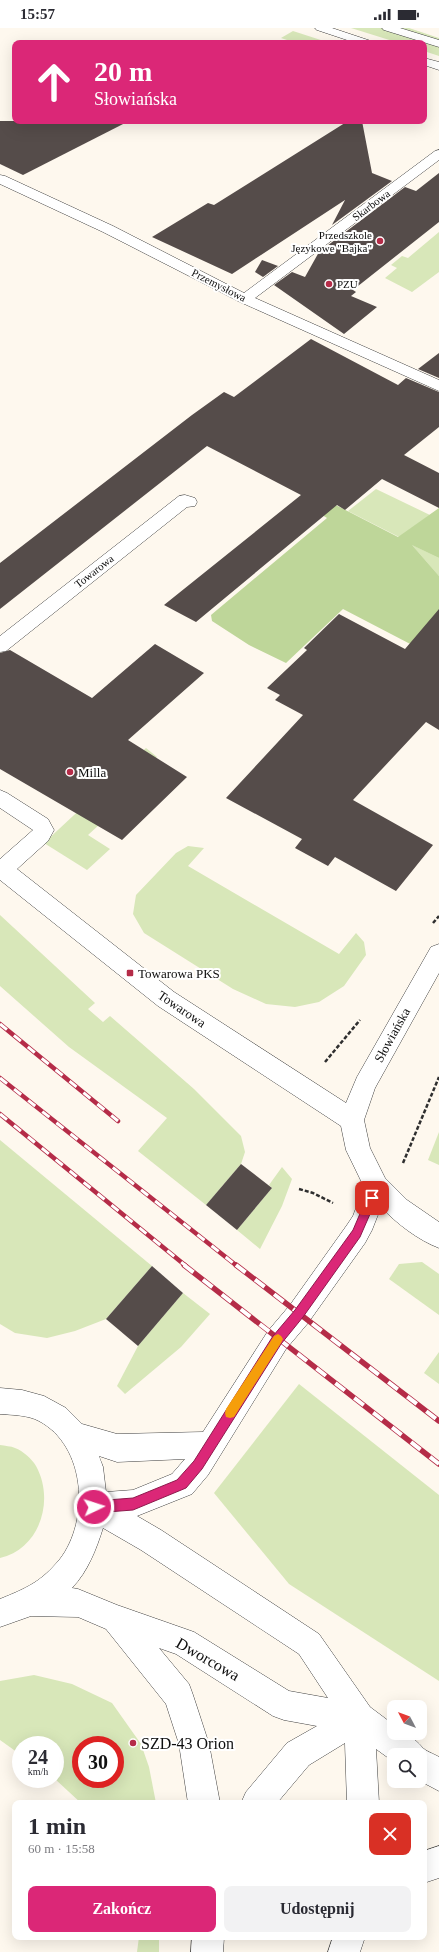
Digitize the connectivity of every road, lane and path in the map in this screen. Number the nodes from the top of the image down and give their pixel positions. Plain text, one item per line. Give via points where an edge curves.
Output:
1 (321, 28) edge
2 (388, 28) edge
3 (358, 40) edge
4 (426, 40) edge
5 (427, 40) edge
6 (439, 44) edge
7 (427, 63) edge
8 (439, 66) edge
9 (439, 154) edge
10 (0, 179) edge
11 (245, 298) junction
12 (439, 386) edge
13 (189, 502) dead end
14 (0, 646) edge
15 (0, 798) edge
16 (1, 869) edge
17 (439, 954) edge
18 (439, 1076) edge
19 (352, 1120) junction
20 (400, 1170) dead end
21 (376, 1186) junction
22 (439, 1236) edge
23 (0, 1401) edge
24 (75, 1435) junction
25 (210, 1445) junction
26 (94, 1507) junction
27 (30, 1602) junction
28 (0, 1612) edge
29 (116, 1619) junction
30 (360, 1718) junction
31 (401, 1748) edge
32 (427, 1767) edge
33 (439, 1776) edge
34 (203, 1800) edge
35 (260, 1800) edge
36 (363, 1800) edge
37 (439, 1862) edge
38 (427, 1866) edge
39 (208, 1940) edge
40 (348, 1940) edge
41 (208, 1952) edge
42 (344, 1952) edge

1 - 3 street
2 - 4 street
5 - 6 street
7 - 8 street
9 - 11 street, Skarbowa
10 - 11 street, Przemysłowa via 108,229
11 - 12 street, Przemysłowa
13 - 14 street, Towarowa via 185,500
15 - 16 street, Towarowa via 41,825 44,830
16 - 19 street, Towarowa via 166,999
17 - 19 street, Słowiańska via 365,1084
18 - 20 path
19 - 21 street via 358,1150
21 - 22 street via 398,1208
21 - 25 street via 356,1234 299,1314 277,1340
23 - 24 street via 29,1403 57,1417
24 - 25 street via 117,1448
24 - 26 street via 90,1467
25 - 26 street via 182,1484 133,1504
26 - 27 street via 89,1531 74,1563 54,1585
26 - 30 street, Dworcowa via 151,1540 309,1644
27 - 28 street
27 - 29 street, Dworcowa via 78,1603
29 - 30 street, Dworcowa via 184,1642 284,1704
29 - 34 street via 178,1695 194,1744
30 - 31 street, Dworcowa
30 - 35 street via 298,1754
30 - 36 street
32 - 33 street
37 - 38 street
39 - 41 street
40 - 42 street

